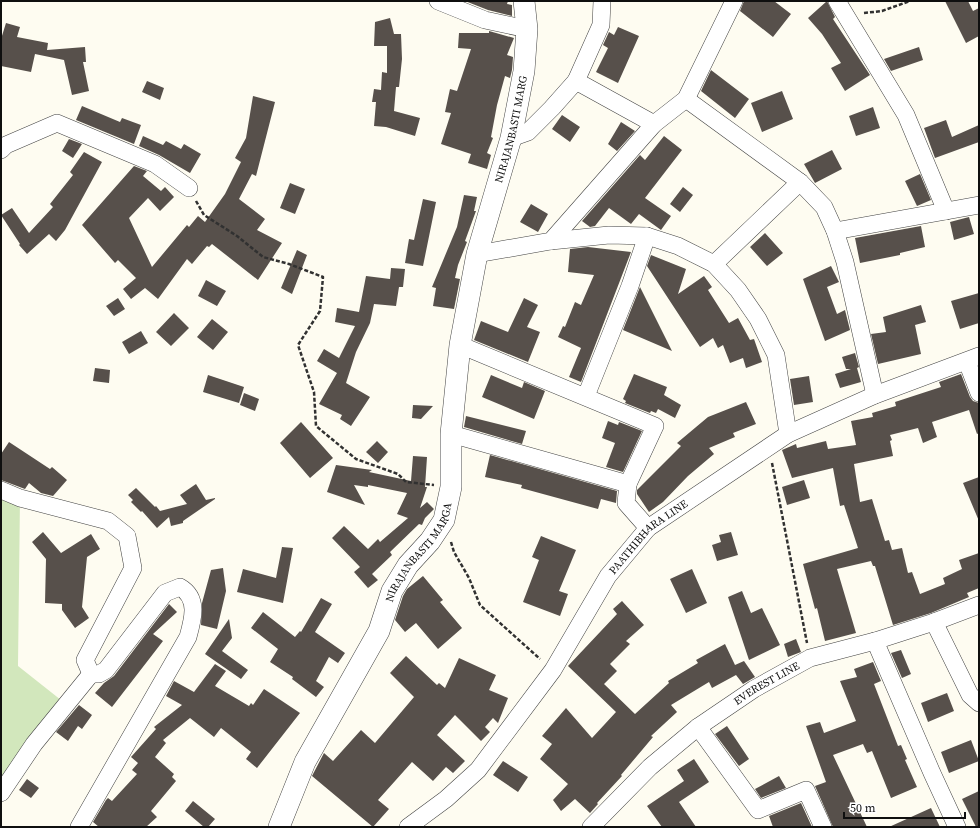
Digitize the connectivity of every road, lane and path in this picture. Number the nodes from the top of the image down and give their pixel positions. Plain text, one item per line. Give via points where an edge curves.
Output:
1 (438, 1) edge
2 (524, 1) edge
3 (602, 1) edge
4 (734, 1) edge
5 (910, 1) edge
6 (841, 8) edge
7 (527, 30) junction
8 (576, 81) junction
9 (686, 98) junction
10 (654, 124) junction
11 (511, 138) junction
12 (1, 150) edge
13 (800, 182) junction
14 (189, 188) joint
15 (979, 205) edge
16 (946, 211) junction
17 (835, 231) junction
18 (647, 236) junction
19 (551, 241) junction
20 (476, 254) junction
21 (714, 264) junction
22 (460, 346) junction
23 (973, 359) edge
24 (979, 393) edge
25 (586, 396) junction
26 (875, 396) junction
27 (451, 434) junction
28 (788, 434) junction
29 (769, 445) junction
30 (628, 484) junction
31 (451, 487) junction
32 (1, 490) edge
33 (444, 520) junction
34 (648, 528) junction
35 (979, 605) edge
36 (934, 622) junction
37 (875, 641) junction
38 (810, 658) junction
39 (553, 670) junction
40 (90, 674) junction
41 (979, 703) edge
42 (698, 727) junction
43 (1, 793) edge
44 (79, 827) edge
45 (279, 827) edge
46 (408, 827) edge
47 (591, 827) edge
48 (823, 827) edge
49 (957, 827) edge

1 - 7 street via 485,20
2 - 7 street, NIRAJANBASTI MARG
3 - 8 street via 601,25
4 - 9 street
5 - 6 path via 882,11
6 - 16 street via 906,115
7 - 11 street, NIRAJANBASTI MARG via 524,71
8 - 10 street
8 - 11 street via 528,132
9 - 10 street
9 - 13 street
10 - 19 street
11 - 20 street, NIRAJANBASTI MARG
12 - 14 street via 6,145 57,123 155,164
13 - 17 street via 824,207
13 - 21 street
14 - 31 path via 204,216 237,236 263,257 323,277 320,311 298,345 314,392 316,426 356,459 398,474 406,482
15 - 16 street
16 - 17 street
17 - 26 street via 852,289
18 - 19 street via 609,235
18 - 21 street via 678,246
18 - 25 street
19 - 20 street
20 - 22 street, NIRAJANBASTI MARGA
21 - 28 street via 738,290 758,319 776,355
22 - 25 street
22 - 27 street, NIRAJANBASTI MARGA
23 - 24 street
23 - 26 street, PAATHIBHARA LINE
25 - 30 street via 655,426
26 - 28 street, PAATHIBHARA LINE
27 - 30 street
27 - 31 street, NIRAJANBASTI MARGA
28 - 29 street, PAATHIBHARA LINE
29 - 34 street, PAATHIBHARA LINE
29 - 38 path
30 - 34 street via 626,504
31 - 33 street, NIRAJANBASTI MARGA
32 - 40 street via 20,498 108,521 128,536 133,568 85,660
33 - 39 path via 454,552 469,578 480,605
33 - 45 street, NIRAJANBASTI MARGA via 430,541 408,565 392,590 379,631 305,762
34 - 39 street, PAATHIBHARA LINE via 608,576
35 - 36 street, EVEREST LINE
36 - 37 street, EVEREST LINE
36 - 41 street via 970,695
37 - 38 street, EVEREST LINE
37 - 49 street
38 - 42 street, EVEREST LINE via 754,689
39 - 46 street, PAATHIBHARA LINE via 478,770 446,799
40 - 43 street via 34,744
40 - 44 street via 99,674 106,670 165,593 180,587 188,591 193,616 188,637
42 - 47 street, EVEREST LINE via 650,767
42 - 48 street via 758,810 806,790

